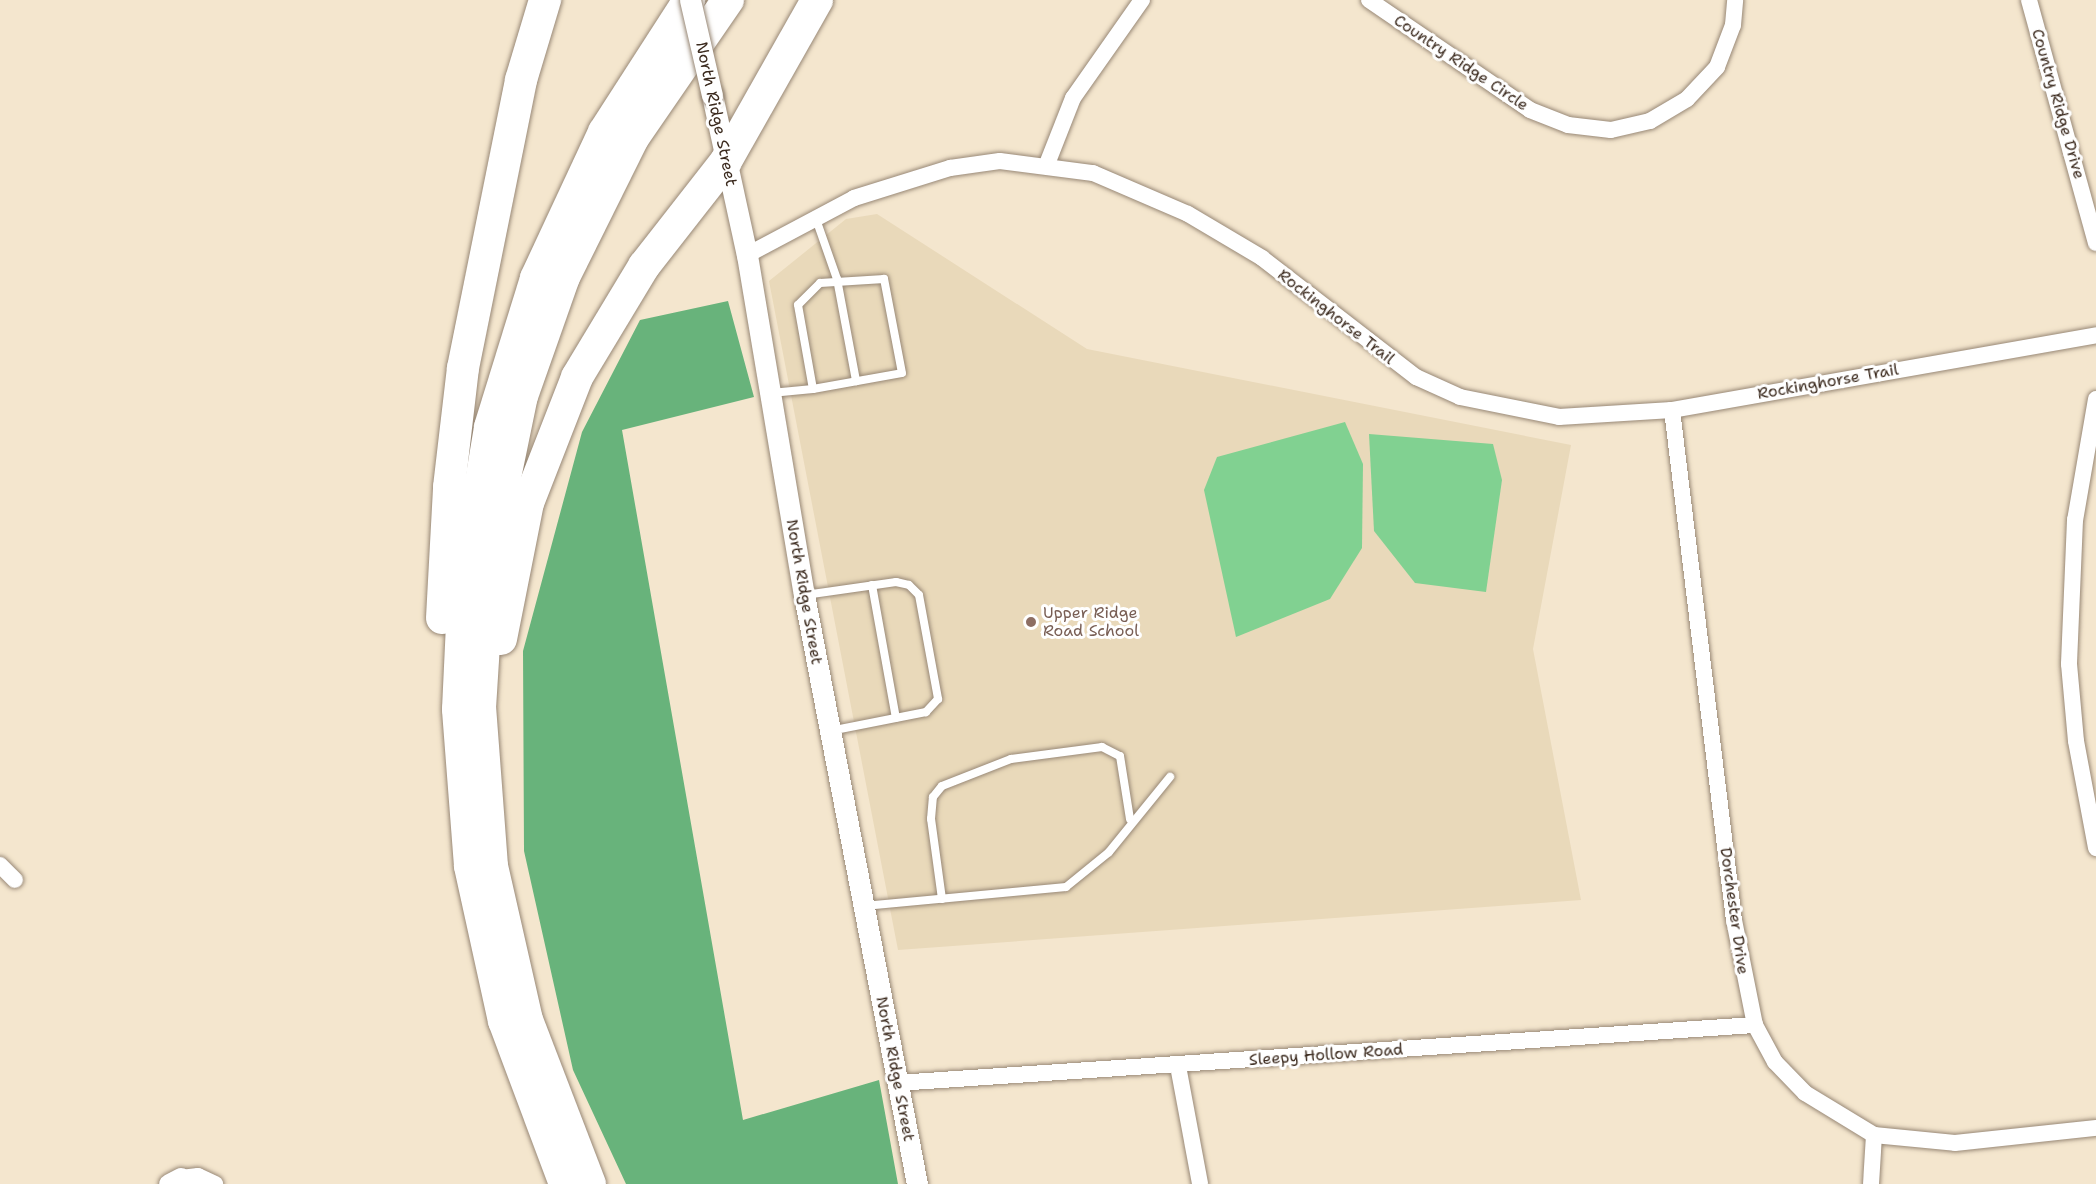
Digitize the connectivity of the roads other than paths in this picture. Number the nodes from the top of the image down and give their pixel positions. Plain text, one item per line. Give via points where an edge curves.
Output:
1 (545, 0) edge
2 (690, 0) edge
3 (728, 0) edge
4 (817, 0) edge
5 (1142, 0) edge
6 (1369, 0) edge
7 (1735, 0) edge
8 (2029, 0) edge
9 (726, 161) junction
10 (1047, 164) junction
11 (816, 219) junction
12 (2096, 243) edge
13 (747, 255) junction
14 (837, 279) junction
15 (2096, 335) edge
16 (856, 381) junction
17 (813, 389) junction
18 (770, 393) junction
19 (2096, 399) edge
20 (1672, 410) junction
21 (872, 585) junction
22 (804, 595) junction
23 (896, 718) junction
24 (830, 731) junction
25 (1170, 777) dead end
26 (1130, 819) junction
27 (2096, 848) edge
28 (0, 865) edge
29 (15, 880) dead end
30 (942, 899) junction
31 (863, 906) junction
32 (492, 928) junction
33 (1755, 1025) junction
34 (1178, 1066) junction
35 (897, 1083) junction
36 (2096, 1128) edge
37 (1874, 1135) junction
38 (175, 1181) edge
39 (216, 1184) edge
40 (565, 1184) edge
41 (590, 1184) edge
42 (917, 1184) edge
43 (1200, 1184) edge
44 (1871, 1184) edge

1 - 32 highway via 523,72 472,319 445,540 441,665 448,786 458,852
2 - 9 street, North Ridge Street, bridge
2 - 32 highway via 620,105 561,217 515,336 483,458 468,551 458,678 463,805
3 - 32 highway via 650,109 593,211 541,337 506,459 486,583 480,698
4 - 9 highway
5 - 10 street via 1073,98
6 - 7 street, Country Ridge Circle via 1530,110 1568,125 1611,130 1650,121 1687,99 1717,67 1733,26
8 - 12 street, Country Ridge Drive
9 - 13 street, North Ridge Street
9 - 32 highway via 657,246 608,321 568,397 528,503 507,600 496,686
10 - 11 street, Rockinghorse Trail via 999,161 950,168 854,198
10 - 20 street, Rockinghorse Trail via 1093,173 1188,214 1262,258 1377,352 1460,397 1559,417
11 - 13 street, Rockinghorse Trail
11 - 14 lane
13 - 18 street, North Ridge Street
14 - 16 lane
14 - 16 lane via 884,279 902,373
14 - 17 lane via 820,283 798,305
15 - 20 street, Rockinghorse Trail
16 - 17 lane
17 - 18 lane
18 - 22 street, North Ridge Street
19 - 27 street via 2075,520 2069,664 2076,741
20 - 33 street, Dorchester Drive via 1734,920
21 - 22 lane
21 - 23 lane
21 - 23 lane via 896,582 919,596 938,699 935,707
22 - 24 street, North Ridge Street
23 - 24 lane
24 - 31 street, North Ridge Street
25 - 26 lane
26 - 30 lane via 1109,852 1066,887
26 - 30 lane via 1120,756 1102,747 1011,759 942,786 933,797 931,819
28 - 29 street
30 - 31 lane
31 - 35 street, North Ridge Street
32 - 40 highway via 514,1052
32 - 41 highway
33 - 34 street, Sleepy Hollow Road
33 - 37 street, Dorchester Drive via 1775,1062 1805,1093
34 - 35 street, Sleepy Hollow Road
34 - 43 street
35 - 42 street, North Ridge Street
36 - 37 street, Dorchester Drive via 1955,1143
37 - 44 street
38 - 39 street via 198,1176

